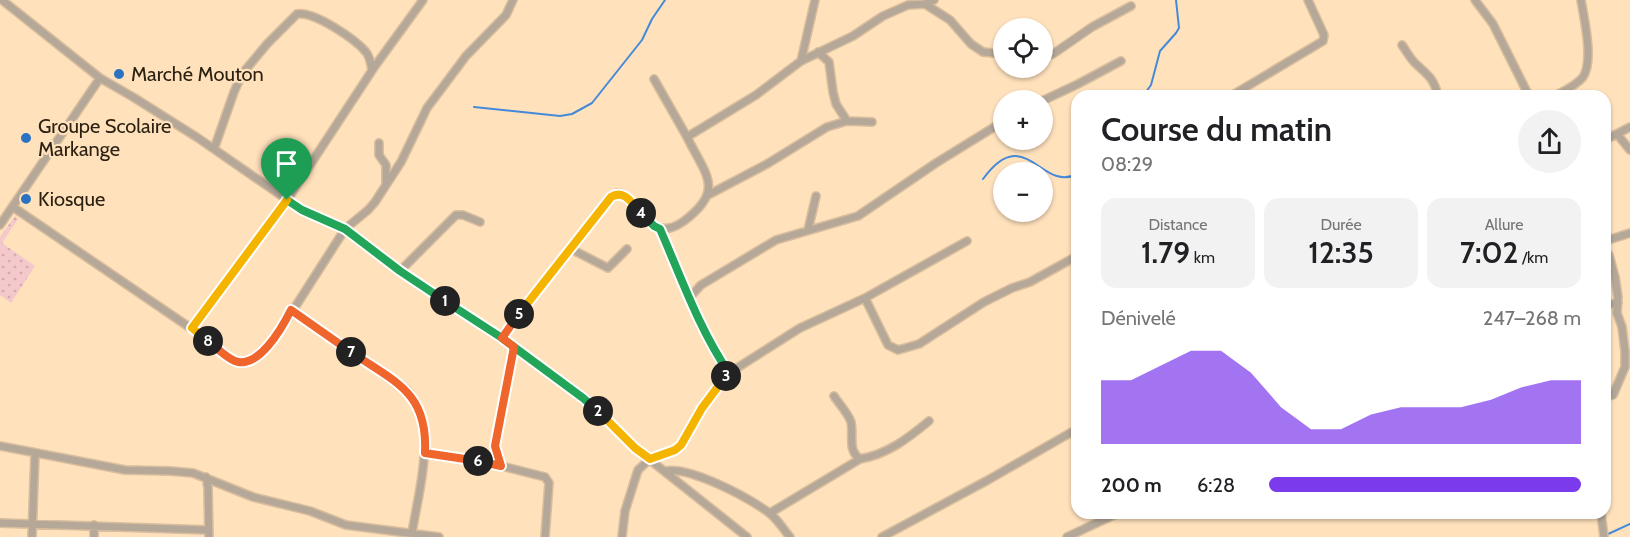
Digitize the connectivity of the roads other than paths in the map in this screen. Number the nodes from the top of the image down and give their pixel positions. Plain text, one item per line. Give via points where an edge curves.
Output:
1 (2, 0) edge
2 (423, 0) edge
3 (513, 0) edge
4 (815, 0) edge
5 (934, 0) edge
6 (1308, 0) edge
7 (1475, 0) edge
8 (1581, 0) edge
9 (925, 4) junction
10 (1131, 6) dead end
11 (1402, 45) dead end
12 (818, 52) junction
13 (993, 53) edge
14 (1053, 54) edge
15 (1121, 60) dead end
16 (801, 61) junction
17 (372, 70) junction
18 (100, 78) junction
19 (654, 79) dead end
20 (1241, 90) edge
21 (1436, 90) edge
22 (1526, 90) edge
23 (1565, 90) edge
24 (1053, 96) edge
25 (847, 121) junction
26 (872, 122) dead end
27 (1630, 127) edge
28 (993, 129) edge
29 (1617, 134) junction
30 (687, 136) junction
31 (1611, 137) edge
32 (379, 143) dead end
33 (214, 149) junction
34 (1630, 150) edge
35 (386, 183) junction
36 (708, 195) junction
37 (816, 196) dead end
38 (287, 200) junction
39 (13, 207) junction
40 (480, 222) dead end
41 (0, 225) edge
42 (345, 229) junction
43 (660, 229) junction
44 (808, 230) junction
45 (1630, 233) edge
46 (1611, 240) edge
47 (967, 241) dead end
48 (571, 249) junction
49 (627, 249) dead end
50 (1071, 259) edge
51 (1611, 262) edge
52 (400, 271) junction
53 (690, 297) junction
54 (865, 298) junction
55 (1618, 303) junction
56 (1611, 304) edge
57 (291, 310) junction
58 (192, 328) junction
59 (502, 338) junction
60 (514, 347) junction
61 (729, 373) junction
62 (1611, 395) edge
63 (834, 396) dead end
64 (929, 421) dead end
65 (1071, 432) edge
66 (0, 446) edge
67 (425, 453) junction
68 (35, 454) junction
69 (650, 459) junction
70 (860, 459) junction
71 (501, 466) junction
72 (665, 471) junction
73 (206, 477) junction
74 (770, 513) junction
75 (1105, 519) edge
76 (1602, 519) edge
77 (0, 523) edge
78 (32, 524) junction
79 (94, 525) junction
80 (208, 533) edge
81 (370, 533) edge
82 (412, 533) junction
83 (32, 537) edge
84 (94, 537) edge
85 (439, 537) edge
86 (545, 537) edge
87 (622, 537) edge
88 (747, 537) edge
89 (790, 537) edge
90 (882, 537) edge
91 (1067, 537) edge
92 (1604, 537) edge

1 - 18 street
2 - 17 street
3 - 35 street via 506,15 466,56 427,108
4 - 16 street
5 - 9 street
6 - 20 street via 1324,35 1323,41
7 - 22 street via 1502,39
8 - 23 street via 1587,65 1585,75
9 - 12 street via 893,11
9 - 13 street via 950,20 971,44
10 - 14 street
11 - 21 street via 1415,64 1428,73
12 - 16 street
12 - 25 street via 829,62 832,92
15 - 24 street
16 - 30 street via 756,95
17 - 33 street via 367,53 350,39 308,14 297,14 242,74
17 - 38 street
18 - 33 street
18 - 39 street
19 - 30 street
25 - 26 street
25 - 36 street via 827,127
27 - 29 street
28 - 44 street via 858,216
29 - 31 street
29 - 34 street
30 - 36 street via 708,179
32 - 35 street via 379,155 386,165
33 - 38 street
35 - 42 street via 368,210
36 - 43 street via 699,210 676,227
37 - 44 street
38 - 42 street
38 - 58 street
39 - 41 street
39 - 58 street
40 - 52 street via 456,215
42 - 52 street
42 - 57 street
43 - 48 street via 617,193
43 - 53 street
44 - 53 street via 776,240 701,285
45 - 46 street
47 - 54 street
48 - 49 street via 608,268
48 - 59 street
50 - 54 street via 984,302 920,344 902,350 888,345
51 - 55 street
52 - 59 street
53 - 61 street
54 - 61 street via 800,328
55 - 56 street
55 - 62 street via 1626,361
57 - 58 street via 259,356 242,362 233,361
57 - 67 street via 407,390 418,406
59 - 60 street
60 - 69 street via 583,398
60 - 71 street via 495,446
61 - 69 street via 702,408 681,445
63 - 70 street via 849,418 852,450
64 - 70 street via 894,448
65 - 90 street
66 - 68 street
67 - 71 street
67 - 82 street
68 - 73 street via 125,470
68 - 78 street
69 - 72 street
69 - 87 street via 638,471 632,486
70 - 74 street
71 - 86 street via 548,479
72 - 74 street via 680,470 729,489
72 - 88 street
73 - 80 street
73 - 81 street via 223,487 310,511
74 - 89 street
75 - 91 street
76 - 92 street
77 - 78 street
78 - 79 street
78 - 83 street
79 - 80 street
79 - 84 street
81 - 82 street
82 - 85 street

